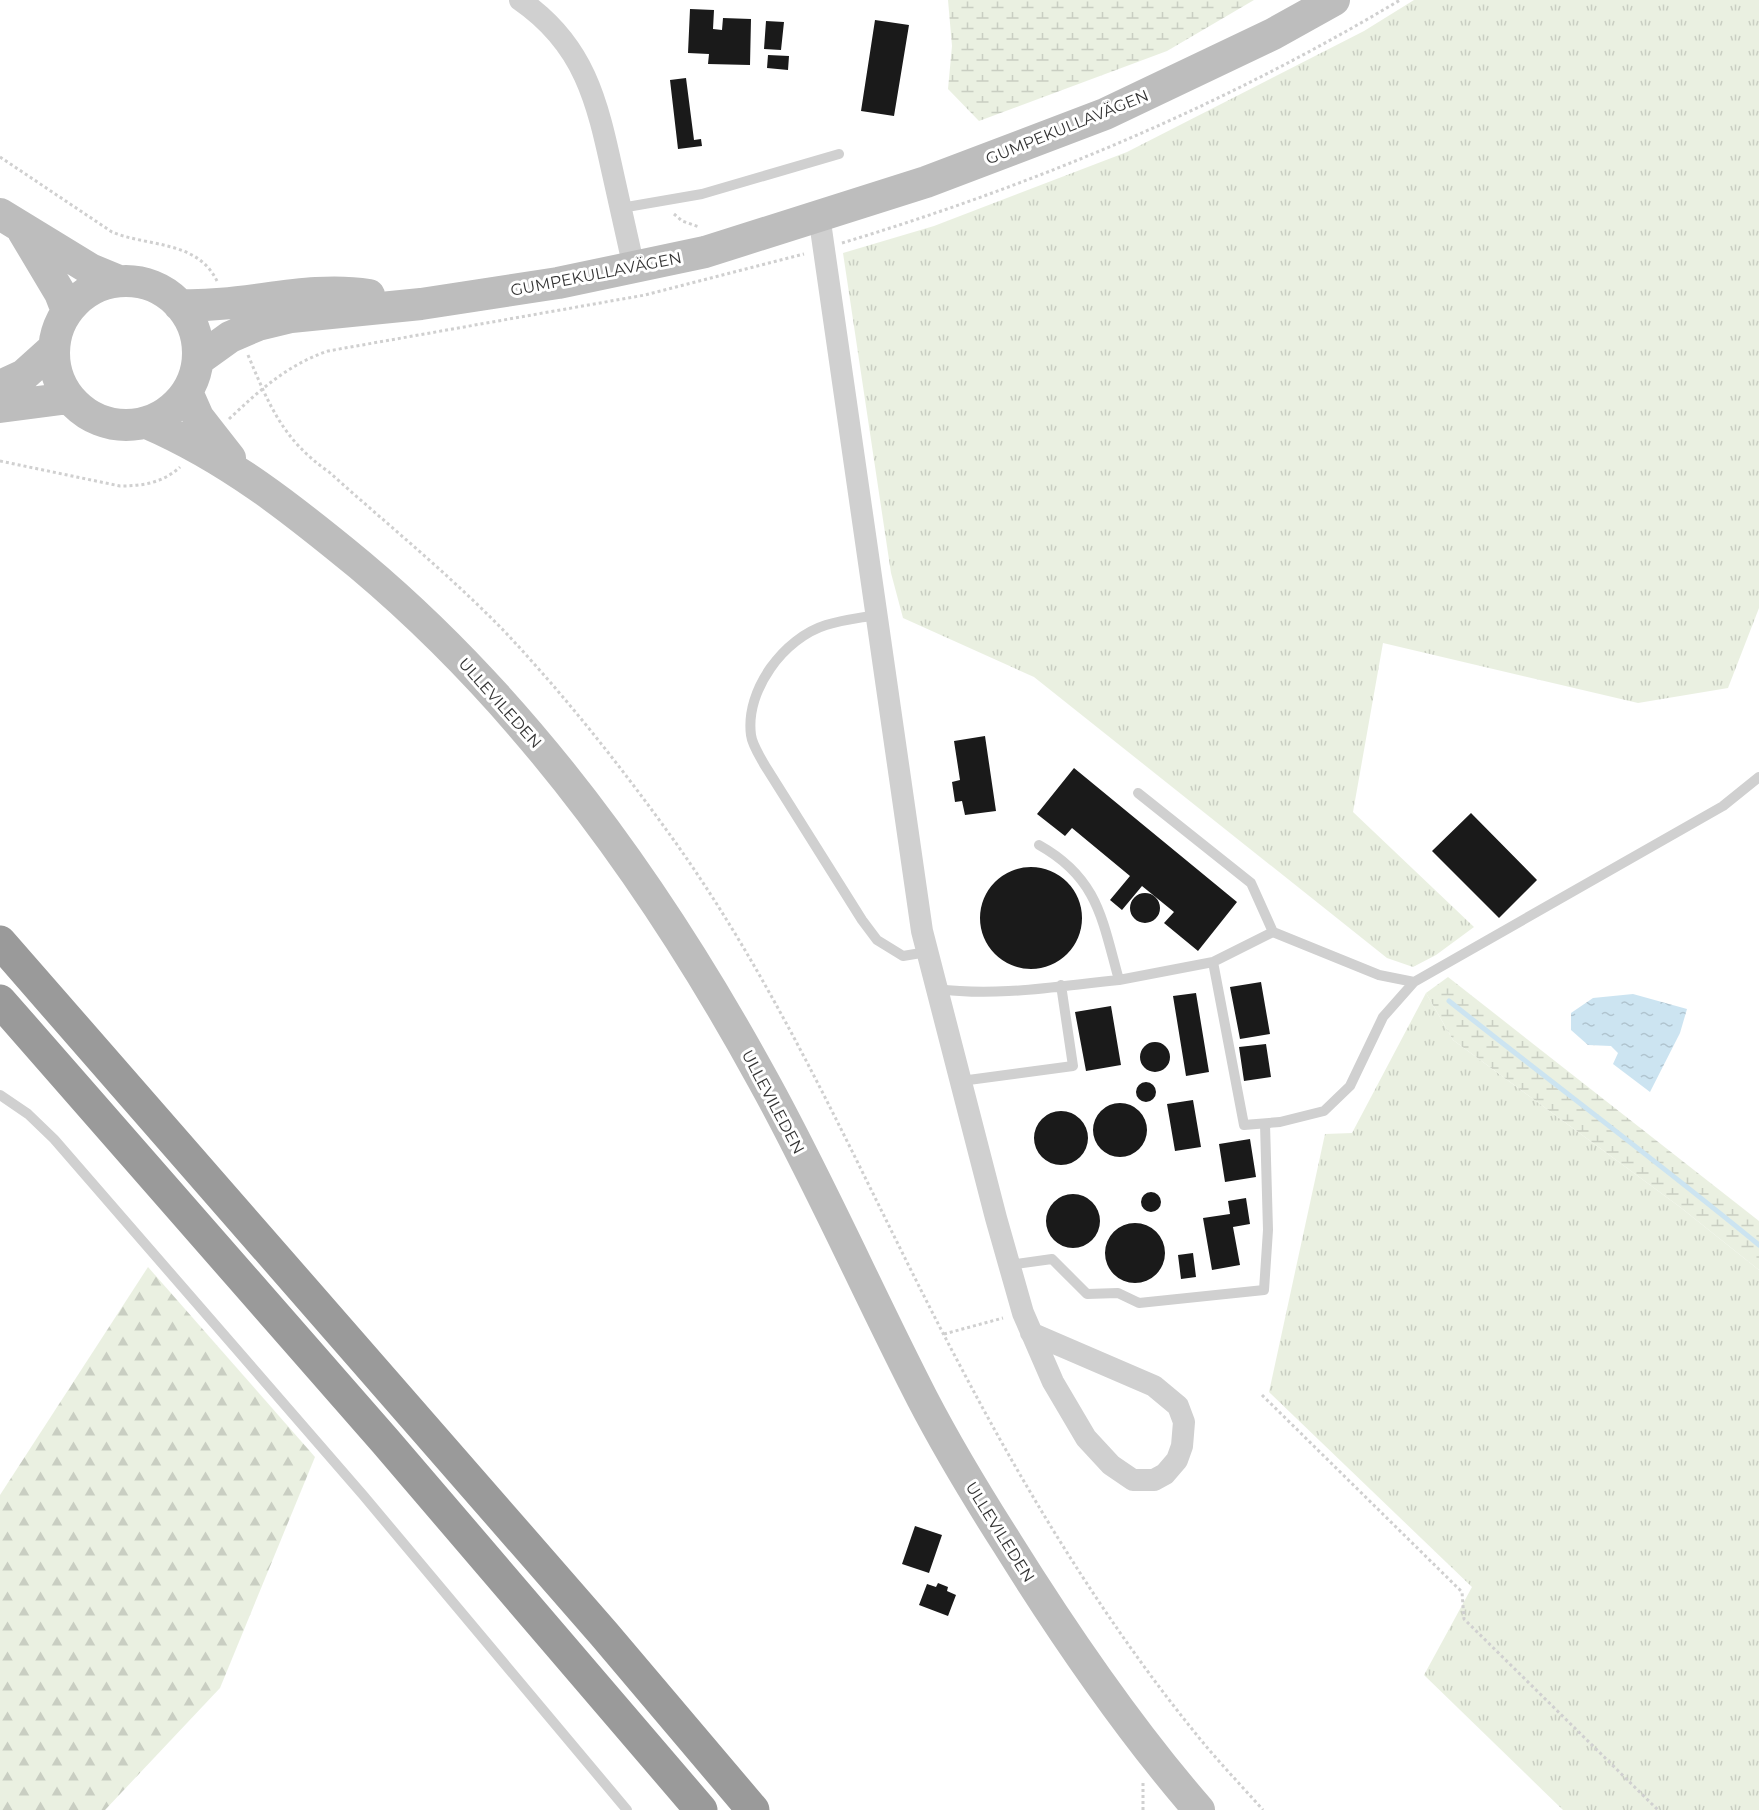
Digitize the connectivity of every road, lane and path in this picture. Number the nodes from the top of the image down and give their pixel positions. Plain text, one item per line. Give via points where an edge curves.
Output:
1 (520, 0) edge
2 (1334, 0) edge
3 (839, 154) dead end
4 (0, 157) edge
5 (621, 208) junction
6 (819, 215) junction
7 (11, 221) edge
8 (632, 261) junction
9 (119, 281) junction
10 (221, 288) dead end
11 (429, 302) junction
12 (179, 305) junction
13 (67, 311) junction
14 (54, 348) junction
15 (248, 355) dead end
16 (198, 360) junction
17 (0, 386) edge
18 (262, 388) dead end
19 (187, 392) junction
20 (69, 398) junction
21 (0, 407) edge
22 (147, 423) junction
23 (0, 461) edge
24 (183, 465) dead end
25 (245, 474) junction
26 (876, 615) junction
27 (1759, 777) edge
28 (1138, 793) dead end
29 (1039, 845) dead end
30 (1274, 932) junction
31 (0, 942) edge
32 (927, 952) junction
33 (1213, 962) junction
34 (1119, 980) junction
35 (1414, 982) junction
36 (1061, 985) junction
37 (936, 988) junction
38 (0, 1001) edge
39 (961, 1081) junction
40 (0, 1095) edge
41 (1265, 1124) junction
42 (1009, 1265) junction
43 (1027, 1323) junction
44 (944, 1334) dead end
45 (1262, 1395) dead end
46 (627, 1810) edge
47 (701, 1810) edge
48 (753, 1810) edge
49 (1199, 1810) edge
50 (1658, 1810) edge

1 - 5 street via 569,46 584,72 598,105
2 - 6 main road, GUMPEKULLAVÄGEN via 1273,34 1105,114 926,182
3 - 5 lane via 702,194
4 - 10 path via 112,232 194,255
5 - 8 street
6 - 8 main road, GUMPEKULLAVÄGEN via 702,237
6 - 26 street
7 - 9 main road via 90,269
7 - 13 main road via 60,293
8 - 11 main road, GUMPEKULLAVÄGEN via 554,269
9 - 12 main road via 158,288
9 - 13 main road via 90,291
11 - 12 main road, GUMPEKULLAVÄGEN via 326,291 207,306
11 - 16 main road, GUMPEKULLAVÄGEN via 291,317 258,325 230,337
12 - 16 main road via 196,336
13 - 14 main road
14 - 17 main road via 24,375
14 - 20 main road via 57,374
15 - 18 path
16 - 19 main road
19 - 22 main road via 170,411
19 - 25 main road, ULLEVILEDEN via 198,417
20 - 21 main road
20 - 22 main road via 104,422 132,426
22 - 25 main road, ULLEVILEDEN
23 - 24 path via 120,486 159,481
25 - 49 main road, ULLEVILEDEN via 391,592 471,669 546,754 635,870 704,976 765,1083 924,1402 973,1489 1047,1608 1108,1695
26 - 32 street
26 - 32 lane via 825,625 788,648 760,687 751,718 751,736 764,764 877,940 903,956
27 - 35 lane via 1723,806
28 - 30 lane via 1251,884
29 - 34 lane via 1058,856 1084,882 1098,906
30 - 33 lane
30 - 35 lane via 1379,975
31 - 48 highway
32 - 37 street
33 - 34 lane
33 - 41 lane via 1244,1125
34 - 36 lane
35 - 41 lane via 1383,1017 1350,1086 1324,1111
36 - 37 lane via 1012,993
36 - 39 lane via 1073,1066
37 - 39 street
38 - 47 highway
39 - 42 street
40 - 46 lane via 28,1114 62,1148 363,1495
41 - 42 lane via 1268,1230 1264,1290 1139,1303 1118,1293 1087,1294 1052,1259
42 - 43 street
43 - 43 street via 1053,1382 1086,1438 1111,1465 1133,1480 1165,1474 1182,1446 1184,1422 1173,1401 1154,1386
43 - 44 path
45 - 50 path via 1462,1592 1464,1619

